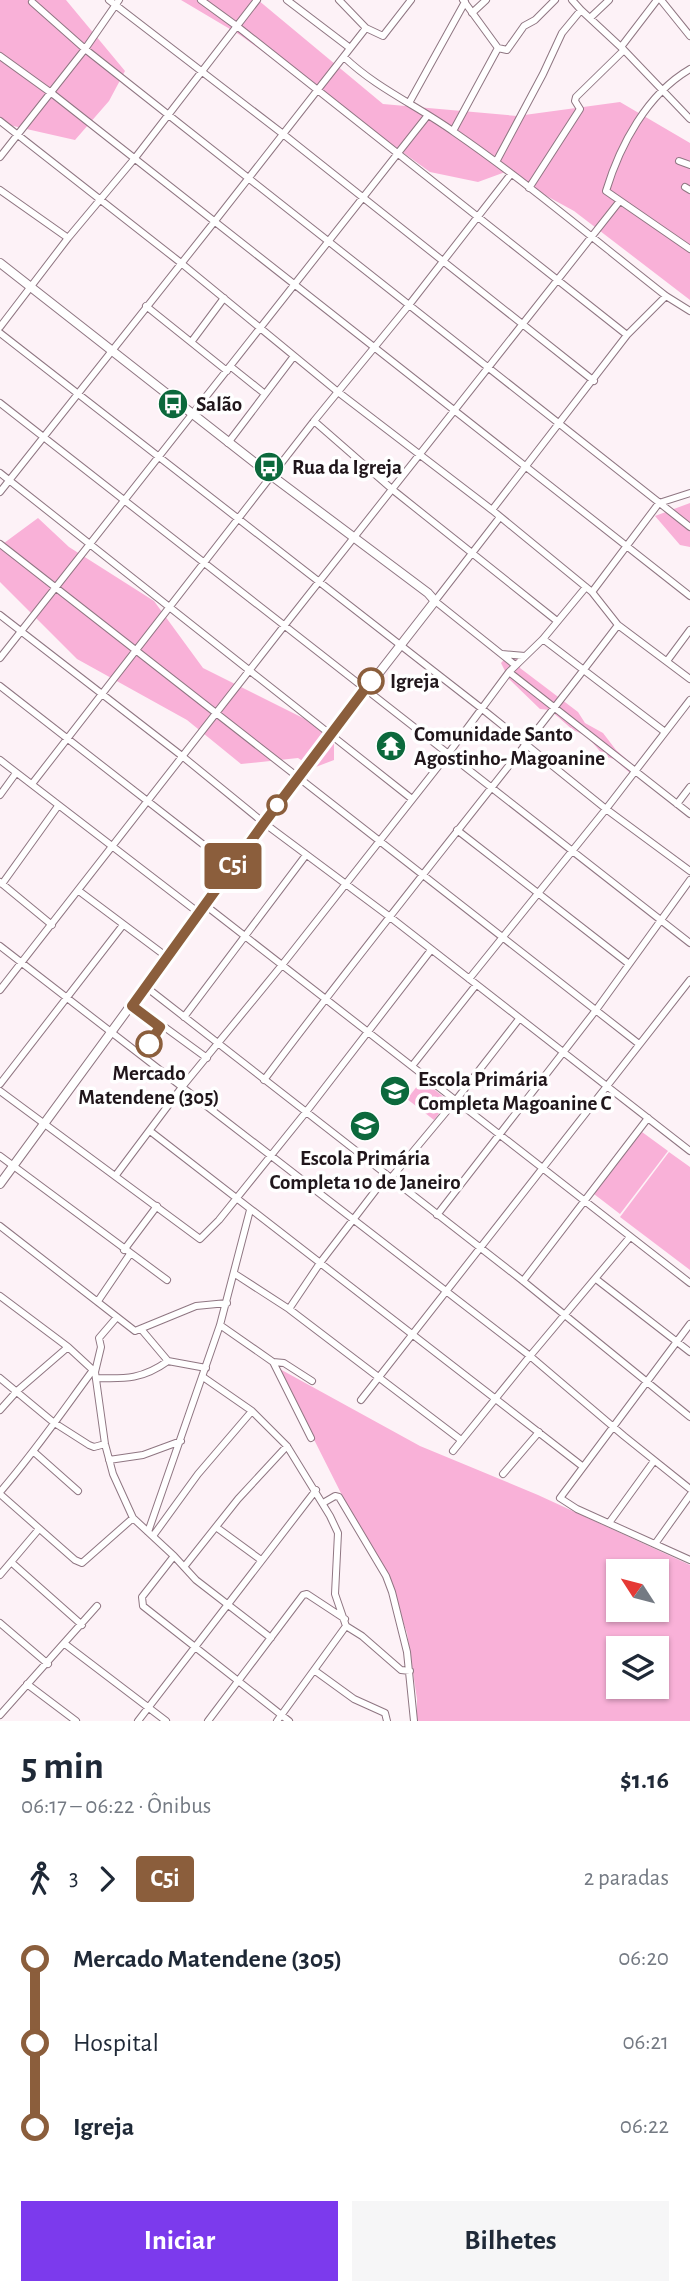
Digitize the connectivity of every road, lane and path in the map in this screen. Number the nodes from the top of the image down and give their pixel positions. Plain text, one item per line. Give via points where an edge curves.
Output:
1 (109, 0) edge
2 (201, 0) edge
3 (257, 0) edge
4 (286, 0) edge
5 (338, 0) edge
6 (411, 0) edge
7 (486, 0) edge
8 (555, 0) edge
9 (572, 0) edge
10 (609, 0) edge
11 (659, 0) edge
12 (464, 1) edge
13 (32, 2) edge
14 (118, 3) edge
15 (581, 9) junction
16 (472, 13) junction
17 (590, 18) junction
18 (238, 27) junction
19 (366, 28) junction
20 (690, 36) edge
21 (349, 48) junction
22 (498, 48) junction
23 (85, 49) junction
24 (622, 49) junction
25 (0, 56) edge
26 (344, 57) junction
27 (690, 69) edge
28 (202, 71) junction
29 (317, 90) junction
30 (662, 90) junction
31 (51, 93) junction
32 (409, 103) junction
33 (169, 114) junction
34 (428, 115) junction
35 (690, 119) edge
36 (0, 121) edge
37 (453, 131) junction
38 (283, 134) junction
39 (17, 135) junction
40 (398, 154) junction
41 (0, 157) edge
42 (135, 158) junction
43 (678, 161) dead end
44 (496, 162) junction
45 (690, 165) edge
46 (511, 174) junction
47 (249, 178) junction
48 (529, 188) junction
49 (0, 190) edge
50 (362, 197) junction
51 (100, 200) junction
52 (619, 202) junction
53 (477, 217) junction
54 (215, 221) junction
55 (591, 237) junction
56 (68, 238) junction
57 (328, 241) junction
58 (690, 249) edge
59 (443, 260) junction
60 (0, 263) edge
61 (181, 263) junction
62 (558, 280) junction
63 (294, 285) junction
64 (31, 287) junction
65 (666, 296) junction
66 (224, 298) junction
67 (410, 304) junction
68 (146, 306) junction
69 (690, 311) edge
70 (522, 325) junction
71 (0, 327) edge
72 (260, 327) junction
73 (0, 333) edge
74 (627, 335) junction
75 (192, 341) junction
76 (374, 347) junction
77 (112, 350) junction
78 (294, 356) junction
79 (489, 367) junction
80 (229, 368) junction
81 (594, 381) junction
82 (338, 392) junction
83 (77, 393) junction
84 (265, 394) junction
85 (0, 403) edge
86 (455, 410) junction
87 (192, 414) junction
88 (314, 421) junction
89 (560, 424) junction
90 (44, 437) junction
91 (228, 443) junction
92 (421, 454) junction
93 (157, 457) junction
94 (526, 467) junction
95 (0, 472) edge
96 (272, 477) junction
97 (10, 480) junction
98 (393, 490) junction
99 (0, 492) edge
100 (690, 493) edge
101 (123, 500) junction
102 (659, 503) junction
103 (492, 510) junction
104 (500, 517) junction
105 (237, 519) junction
106 (690, 527) edge
107 (354, 538) junction
108 (89, 543) junction
109 (0, 544) edge
110 (626, 546) junction
111 (473, 553) junction
112 (203, 564) junction
113 (319, 584) junction
114 (54, 587) junction
115 (589, 590) junction
116 (690, 596) edge
117 (435, 601) junction
118 (170, 607) junction
119 (0, 615) edge
120 (557, 621) junction
121 (618, 625) junction
122 (284, 626) junction
123 (690, 630) edge
124 (21, 631) junction
125 (542, 639) junction
126 (400, 646) junction
127 (136, 650) junction
128 (500, 654) junction
129 (526, 656) junction
130 (0, 658) edge
131 (667, 661) junction
132 (515, 665) junction
133 (250, 671) junction
134 (583, 671) junction
135 (509, 672) junction
136 (690, 679) edge
137 (0, 686) edge
138 (365, 689) junction
139 (101, 694) junction
140 (690, 700) edge
141 (481, 708) junction
142 (555, 708) junction
143 (217, 713) junction
144 (665, 732) junction
145 (331, 734) junction
146 (68, 739) junction
147 (527, 744) junction
148 (448, 754) junction
149 (182, 756) junction
150 (0, 760) edge
151 (634, 771) junction
152 (16, 773) junction
153 (298, 777) junction
154 (32, 785) junction
155 (690, 787) edge
156 (492, 789) junction
157 (0, 795) edge
158 (412, 799) junction
159 (146, 802) junction
160 (677, 804) junction
161 (58, 806) junction
162 (606, 809) junction
163 (690, 814) edge
164 (264, 823) junction
165 (457, 830) junction
166 (379, 841) junction
167 (112, 847) junction
168 (572, 851) junction
169 (306, 855) junction
170 (232, 867) junction
171 (690, 871) edge
172 (422, 874) junction
173 (690, 880) edge
174 (1, 883) edge
175 (345, 883) junction
176 (79, 891) junction
177 (537, 893) junction
178 (205, 905) junction
179 (200, 913) junction
180 (390, 917) junction
181 (660, 920) junction
182 (52, 925) junction
183 (123, 925) junction
184 (245, 935) junction
185 (503, 937) junction
186 (690, 943) edge
187 (0, 946) edge
188 (431, 950) junction
189 (167, 957) junction
190 (21, 963) junction
191 (629, 964) junction
192 (282, 965) junction
193 (469, 979) junction
194 (690, 980) edge
195 (476, 985) junction
196 (146, 987) junction
197 (0, 990) edge
198 (65, 997) junction
199 (325, 998) junction
200 (133, 1004) junction
201 (596, 1010) junction
202 (184, 1017) junction
203 (519, 1019) junction
204 (369, 1032) junction
205 (111, 1033) junction
206 (217, 1044) junction
207 (639, 1044) junction
208 (563, 1053) junction
209 (207, 1058) junction
210 (412, 1066) junction
211 (264, 1080) junction
212 (0, 1084) edge
213 (182, 1087) junction
214 (607, 1087) junction
215 (0, 1091) edge
216 (456, 1100) junction
217 (306, 1112) junction
218 (648, 1118) junction
219 (44, 1123) junction
220 (150, 1131) junction
221 (498, 1134) junction
222 (690, 1150) edge
223 (271, 1155) junction
224 (0, 1156) edge
225 (13, 1166) junction
226 (543, 1168) junction
227 (116, 1175) junction
228 (391, 1178) junction
229 (0, 1184) edge
230 (236, 1199) junction
231 (584, 1201) junction
232 (157, 1206) junction
233 (250, 1210) junction
234 (437, 1214) junction
235 (354, 1219) junction
236 (0, 1226) edge
237 (630, 1237) junction
238 (480, 1247) junction
239 (127, 1252) junction
240 (320, 1263) junction
241 (235, 1273) junction
242 (596, 1279) junction
243 (167, 1280) dead end
244 (523, 1281) junction
245 (690, 1283) edge
246 (447, 1291) junction
247 (0, 1296) edge
248 (98, 1301) junction
249 (227, 1303) junction
250 (289, 1309) junction
251 (566, 1315) junction
252 (117, 1317) junction
253 (690, 1324) edge
254 (220, 1325) junction
255 (141, 1329) junction
256 (412, 1334) junction
257 (677, 1342) junction
258 (68, 1347) junction
259 (690, 1352) edge
260 (530, 1356) junction
261 (168, 1361) junction
262 (273, 1362) junction
263 (206, 1368) junction
264 (95, 1373) junction
265 (203, 1377) junction
266 (0, 1378) edge
267 (377, 1378) junction
268 (312, 1381) dead end
269 (646, 1382) junction
270 (17, 1391) junction
271 (496, 1398) junction
272 (361, 1400) dead end
273 (0, 1410) edge
274 (252, 1411) junction
275 (690, 1417) edge
276 (53, 1422) junction
277 (613, 1426) junction
278 (539, 1432) junction
279 (311, 1438) dead end
280 (461, 1440) junction
281 (181, 1441) junction
282 (105, 1444) junction
283 (287, 1446) junction
284 (453, 1451) dead end
285 (34, 1452) junction
286 (109, 1461) junction
287 (654, 1461) junction
288 (582, 1466) junction
289 (503, 1474) dead end
290 (690, 1489) edge
291 (316, 1490) junction
292 (78, 1492) dead end
293 (0, 1493) edge
294 (690, 1495) edge
295 (323, 1503) junction
296 (133, 1518) junction
297 (609, 1523) junction
298 (216, 1527) junction
299 (39, 1529) junction
300 (151, 1534) junction
301 (655, 1544) junction
302 (174, 1556) junction
303 (261, 1560) junction
304 (690, 1560) edge
305 (12, 1562) junction
306 (184, 1567) junction
307 (0, 1575) edge
308 (228, 1603) junction
309 (97, 1606) dead end
310 (345, 1622) junction
311 (0, 1623) edge
312 (82, 1625) junction
313 (271, 1638) junction
314 (65, 1644) junction
315 (195, 1646) junction
316 (48, 1664) junction
317 (314, 1670) junction
318 (410, 1671) junction
319 (238, 1682) junction
320 (27, 1684) junction
321 (148, 1707) junction
322 (0, 1715) edge
323 (279, 1718) edge
324 (76, 1721) edge
325 (138, 1721) edge
326 (166, 1721) edge
327 (208, 1721) edge
328 (289, 1721) edge
329 (387, 1721) edge
330 (414, 1721) edge

1 - 14 street
2 - 18 street
3 - 18 street
4 - 21 street
5 - 19 street
6 - 19 street via 386,35
7 - 16 street
8 - 22 street via 524,26 507,50
9 - 15 street
10 - 17 street
11 - 20 street
11 - 24 street
12 - 16 street
12 - 32 street
13 - 23 street
14 - 23 street
14 - 28 street
15 - 17 street
15 - 44 street via 562,33
16 - 22 street
17 - 24 street
18 - 28 street
18 - 29 street
19 - 21 street
21 - 26 street
22 - 37 street
23 - 31 street
23 - 33 street
24 - 30 street
24 - 48 street via 576,97 580,108
25 - 31 street
26 - 29 street
26 - 32 street
27 - 30 street
28 - 33 street
28 - 38 street
29 - 38 street
29 - 40 street
30 - 35 street
30 - 52 street via 644,112 610,178 606,191
31 - 39 street
31 - 42 street
32 - 34 street
33 - 42 street
33 - 47 street
34 - 37 street
34 - 40 street
36 - 39 street
37 - 44 street
38 - 47 street
38 - 50 street
39 - 41 street
39 - 51 street
40 - 50 street
40 - 53 street
42 - 51 street
42 - 54 street
43 - 45 street
44 - 46 street
46 - 48 street
46 - 53 street
47 - 54 street
47 - 57 street
48 - 55 street
49 - 56 street
50 - 57 street
50 - 59 street
51 - 56 street
51 - 61 street
52 - 55 street
52 - 58 street
53 - 59 street
53 - 62 street
54 - 61 street
54 - 63 street
55 - 62 street
55 - 65 street
56 - 64 street
57 - 63 street
57 - 67 street
59 - 67 street
59 - 70 street
60 - 64 street
61 - 66 street
61 - 68 street
62 - 70 street
62 - 74 street
63 - 72 street
63 - 76 street
64 - 71 street
64 - 77 street
65 - 69 street
65 - 74 street
66 - 72 street
66 - 75 street
67 - 76 street
67 - 79 street
68 - 75 street
68 - 77 street
70 - 79 street
70 - 81 street
72 - 78 street
72 - 80 street
73 - 83 street
74 - 81 street
75 - 80 street
76 - 82 street
76 - 86 street
77 - 83 street
77 - 87 street
78 - 82 street
78 - 84 street
79 - 86 street
79 - 89 street
80 - 84 street
80 - 87 street
81 - 89 street
82 - 88 street
82 - 92 street
83 - 90 street
83 - 93 street
84 - 91 street
85 - 90 street
86 - 92 street
86 - 94 street
87 - 91 street
87 - 93 street
88 - 96 street
88 - 98 street
89 - 94 street
89 - 102 street
90 - 97 street
90 - 101 street
91 - 96 street
92 - 98 street
92 - 103 street
93 - 101 street
93 - 105 street
94 - 103 street
94 - 110 street
95 - 97 street
96 - 105 street
96 - 107 street
97 - 99 street
97 - 108 street
98 - 107 street
98 - 111 street
100 - 102 street
101 - 108 street
101 - 112 street
102 - 106 street
102 - 110 street
103 - 104 street
104 - 111 street
104 - 115 street
105 - 112 street
105 - 113 street
107 - 113 street
107 - 117 street
108 - 114 street
108 - 118 street
109 - 114 street
110 - 115 street
110 - 116 street
111 - 117 street
111 - 120 street
112 - 118 street
112 - 122 street
113 - 122 street
113 - 126 street
114 - 124 street
114 - 127 street
115 - 120 street
115 - 121 street
117 - 126 street
117 - 128 street
118 - 127 street
118 - 133 street
119 - 124 street
120 - 125 street
121 - 131 street
121 - 134 street
122 - 133 street
122 - 138 street
123 - 131 street
124 - 130 street
124 - 139 street
125 - 129 street
125 - 134 street
126 - 138 street
126 - 141 street
127 - 139 street
127 - 143 street
128 - 129 street
128 - 132 street
129 - 132 street
131 - 136 street
132 - 135 street
133 - 143 street
133 - 145 street
134 - 142 street
134 - 144 street
135 - 141 street
135 - 142 street
137 - 146 street
138 - 145 street
138 - 148 street
139 - 146 street
139 - 149 street
140 - 144 street
141 - 147 street
141 - 148 street
142 - 147 street
142 - 151 street
143 - 149 street
143 - 153 street
144 - 151 street
145 - 153 street
145 - 158 street
146 - 154 street
146 - 159 street
147 - 156 street
147 - 162 street
148 - 156 street
148 - 158 street
149 - 159 street
149 - 164 street
150 - 152 street
151 - 160 street
151 - 162 street
152 - 154 street
152 - 157 street
153 - 164 street
153 - 166 street
154 - 161 street
155 - 160 street
156 - 165 street
156 - 168 street
158 - 166 street
159 - 167 street
159 - 170 street
160 - 163 street
161 - 167 street
161 - 174 street
162 - 168 street
162 - 171 street
164 - 169 street
164 - 170 street
165 - 172 street
165 - 177 street
166 - 172 street
166 - 175 street
167 - 176 street
167 - 179 street
168 - 177 street
168 - 181 street
169 - 175 street
169 - 184 street
170 - 178 street
172 - 180 street
172 - 185 street
173 - 181 street
174 - 182 street
175 - 180 street
175 - 192 street
176 - 182 street
176 - 183 street
177 - 185 street
177 - 191 street
178 - 179 street
178 - 184 street
179 - 189 street
180 - 188 street
180 - 199 street
181 - 186 street
181 - 191 street
182 - 190 street
183 - 189 street
183 - 198 street
184 - 192 street
184 - 202 street
185 - 193 street
185 - 201 street
187 - 190 street
188 - 193 street
188 - 204 street
189 - 196 street
190 - 197 street
190 - 198 street
191 - 201 street
192 - 199 street
192 - 206 street
193 - 195 street
194 - 207 street
195 - 203 street
195 - 210 street
196 - 200 street
196 - 202 street
198 - 205 street
198 - 212 street
199 - 204 street
199 - 211 street
200 - 205 street
200 - 209 street
201 - 207 street
201 - 208 street
202 - 206 street
203 - 208 street
203 - 216 street
204 - 210 street
204 - 217 street
205 - 213 street
205 - 219 street
206 - 209 street
206 - 211 street
207 - 214 street
208 - 214 street
208 - 221 street
209 - 213 street
210 - 216 street
211 - 217 street
213 - 220 street
213 - 223 street
214 - 218 street
214 - 226 street
215 - 219 street
216 - 221 street
216 - 228 street
217 - 223 street
217 - 228 street
218 - 222 street
218 - 231 street
219 - 225 street
219 - 227 street
220 - 227 street
220 - 230 street
221 - 226 street
221 - 234 street
223 - 230 street
223 - 235 street
224 - 225 street
225 - 229 street
225 - 239 street
226 - 231 street
226 - 238 street
227 - 232 street
228 - 234 street
228 - 235 street via 382,1182
230 - 232 street via 200,1239
230 - 233 street
231 - 237 street
231 - 244 street
232 - 239 street
233 - 240 street
233 - 241 street
234 - 238 street
235 - 240 street
235 - 246 street
236 - 248 street
237 - 242 street
237 - 245 street
238 - 244 street
238 - 246 street
239 - 243 street
239 - 248 street
240 - 250 street
240 - 256 street
241 - 249 street
241 - 250 street
242 - 251 street
242 - 257 street
244 - 251 street
246 - 256 street
246 - 260 street
247 - 258 street
248 - 252 street
249 - 254 street
249 - 255 street via 196,1306
250 - 267 street
251 - 260 street
251 - 269 street
252 - 255 street via 132,1329
252 - 264 street via 99,1338
253 - 257 street
254 - 262 street
254 - 263 street
255 - 261 street
256 - 267 street
256 - 271 street
257 - 259 street
257 - 269 street
258 - 264 street
258 - 270 street
260 - 271 street
260 - 277 street
261 - 263 street
261 - 264 street via 138,1377
262 - 268 street via 284,1363
262 - 279 street
263 - 265 street
264 - 276 street
264 - 282 street
265 - 274 street
265 - 281 street
266 - 270 street
267 - 272 street
267 - 280 street
269 - 275 street
269 - 277 street
270 - 273 street
270 - 276 street
271 - 278 street
271 - 280 street
274 - 283 street
274 - 300 street
276 - 282 street via 92,1446
276 - 285 street
277 - 287 street
277 - 288 street
278 - 288 street
278 - 289 street
280 - 284 street
281 - 286 street
281 - 300 street
282 - 286 street
283 - 291 street
283 - 298 street
285 - 292 street
285 - 293 street
286 - 296 street
287 - 290 street
287 - 297 street
288 - 297 street via 561,1493 561,1500
291 - 295 street
291 - 303 street
293 - 299 street
294 - 301 street
295 - 310 street via 338,1533 335,1594
295 - 318 street via 339,1497 386,1576
296 - 299 street via 82,1563
296 - 300 street
297 - 301 street
298 - 303 street
298 - 306 street
299 - 305 street
300 - 302 street
301 - 304 street
302 - 306 street
302 - 315 street via 141,1603
303 - 308 street
305 - 307 street
305 - 312 street
306 - 308 street
308 - 313 street
308 - 315 street
309 - 312 street
310 - 313 street via 307,1594
310 - 317 street
310 - 318 street via 401,1670
311 - 316 street
312 - 314 street
313 - 319 street
314 - 316 street
314 - 321 street
315 - 319 street
315 - 321 street
316 - 320 street
317 - 323 street
317 - 329 street via 354,1699 385,1713
318 - 330 street
319 - 323 street
319 - 327 street
320 - 322 street
320 - 324 street
321 - 325 street
321 - 326 street
323 - 328 street

